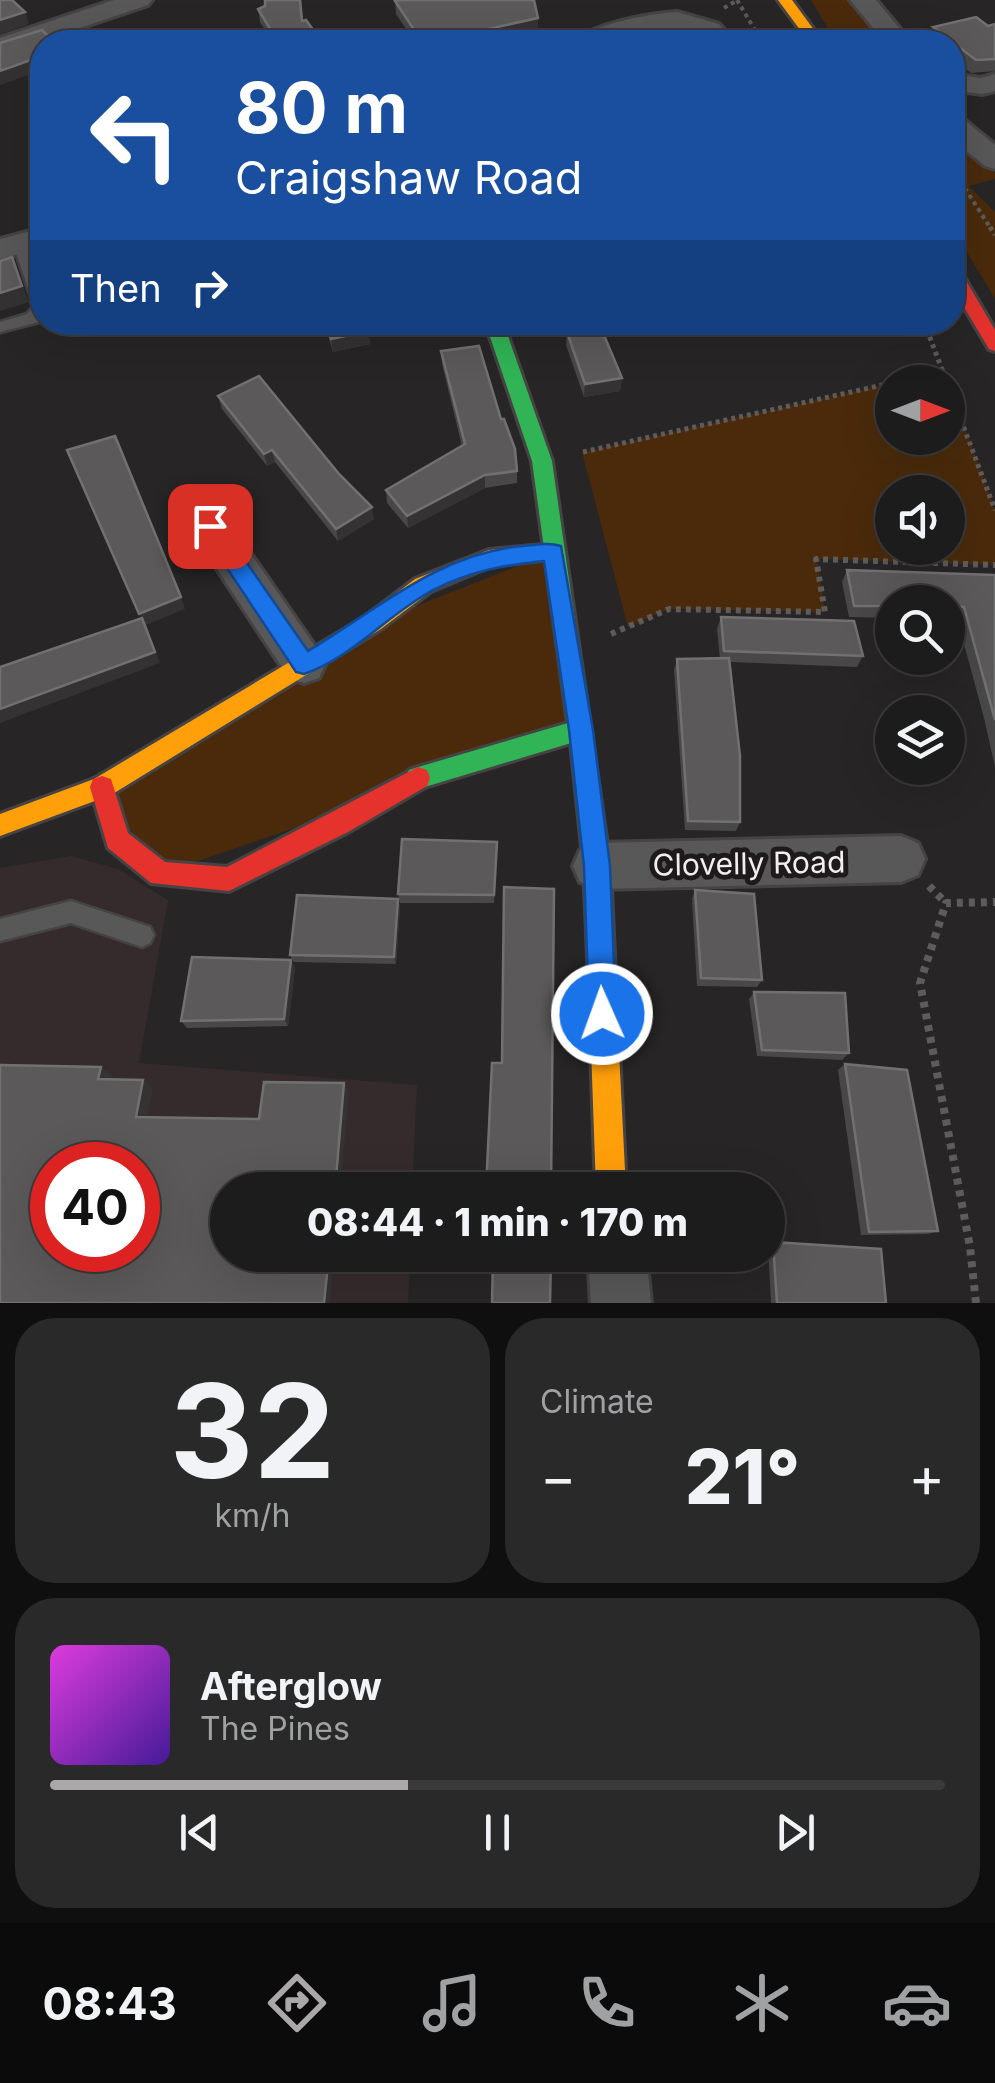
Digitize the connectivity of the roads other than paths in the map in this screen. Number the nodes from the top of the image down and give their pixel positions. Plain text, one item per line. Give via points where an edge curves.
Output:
1 (139, 0) edge
2 (785, 0) edge
3 (863, 0) edge
4 (622, 30) edge
5 (710, 30) edge
6 (807, 30) edge
7 (888, 30) edge
8 (0, 47) edge
9 (995, 82) edge
10 (965, 84) edge
11 (965, 135) edge
12 (995, 160) edge
13 (21, 244) edge
14 (30, 271) edge
15 (965, 293) edge
16 (30, 319) edge
17 (0, 328) edge
18 (498, 335) edge
19 (995, 345) edge
20 (210, 526) dead end
21 (553, 552) junction
22 (304, 665) junction
23 (581, 730) junction
24 (102, 787) junction
25 (0, 825) edge
26 (902, 859) dead end
27 (597, 866) junction
28 (0, 930) edge
29 (142, 935) dead end
30 (610, 1172) edge
31 (618, 1272) edge
32 (621, 1303) edge

1 - 8 street via 43,22
2 - 6 street
3 - 7 street
4 - 5 street via 667,20
9 - 10 street
11 - 12 street
13 - 14 lane
15 - 19 street
16 - 17 lane
18 - 21 street via 542,461
20 - 22 street
21 - 22 street via 489,558 423,585
21 - 23 street
22 - 24 street
23 - 24 street via 422,776 229,879 160,874 117,840
23 - 27 street
24 - 25 street
26 - 27 street, Clovelly Road
27 - 30 street
28 - 29 lane via 71,912
31 - 32 street

